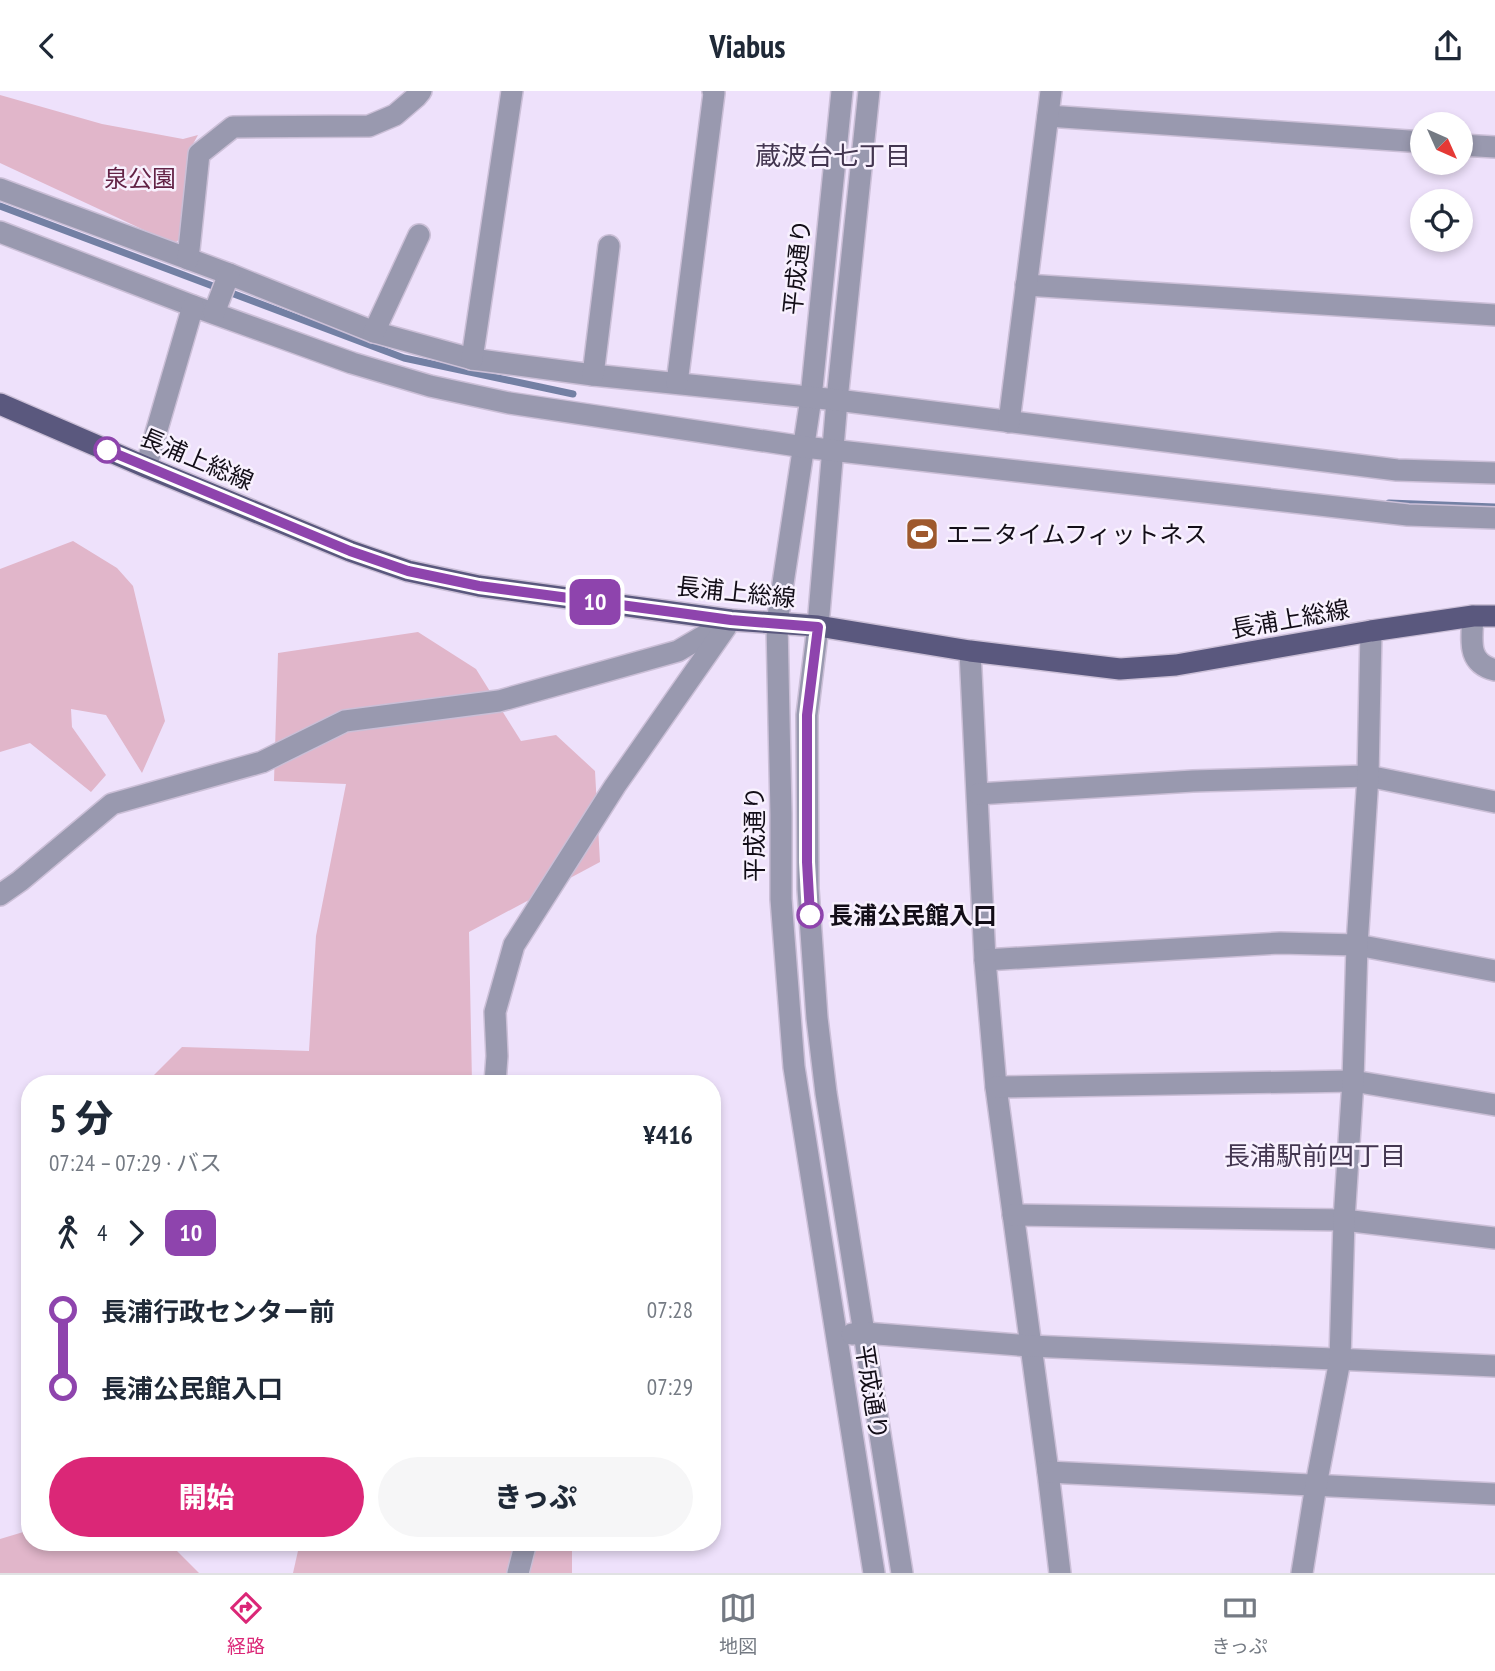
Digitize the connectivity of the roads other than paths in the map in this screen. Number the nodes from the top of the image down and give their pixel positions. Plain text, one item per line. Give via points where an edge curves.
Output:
1 (421, 91) edge
2 (512, 91) edge
3 (713, 91) edge
4 (842, 91) edge
5 (869, 91) edge
6 (1051, 91) edge
7 (1048, 116) junction
8 (1410, 141) edge
9 (1474, 146) edge
10 (1495, 147) edge
11 (0, 189) edge
12 (0, 232) edge
13 (419, 235) dead end
14 (609, 246) dead end
15 (188, 259) junction
16 (229, 274) junction
17 (1026, 285) junction
18 (193, 306) junction
19 (214, 313) junction
20 (1495, 315) edge
21 (374, 332) junction
22 (472, 359) junction
23 (593, 375) junction
24 (677, 383) junction
25 (810, 398) junction
26 (837, 400) junction
27 (0, 404) edge
28 (1009, 422) junction
29 (804, 447) junction
30 (833, 449) junction
31 (146, 467) junction
32 (1495, 473) edge
33 (1495, 518) edge
34 (1474, 616) junction
35 (1495, 616) edge
36 (731, 620) junction
37 (777, 623) junction
38 (818, 627) junction
39 (1370, 631) junction
40 (970, 651) junction
41 (1495, 670) edge
42 (1368, 776) junction
43 (978, 794) junction
44 (1495, 802) edge
45 (0, 895) edge
46 (1357, 945) junction
47 (985, 960) junction
48 (1495, 971) edge
49 (496, 1075) edge
50 (1353, 1081) junction
51 (996, 1087) junction
52 (1495, 1105) edge
53 (1013, 1215) junction
54 (1345, 1220) junction
55 (1495, 1238) edge
56 (865, 1333) junction
57 (836, 1336) junction
58 (1030, 1346) junction
59 (1340, 1360) junction
60 (1495, 1366) edge
61 (1048, 1472) junction
62 (1316, 1485) junction
63 (1495, 1494) edge
64 (524, 1551) edge
65 (518, 1573) edge
66 (874, 1573) edge
67 (902, 1573) edge
68 (1059, 1573) edge
69 (1302, 1573) edge

1 - 15 street via 396,115 369,126 233,127 199,154
2 - 22 street
3 - 24 street
4 - 25 street, 平成通り
5 - 26 street, 平成通り
6 - 7 street
7 - 8 street
7 - 17 street
9 - 10 street
11 - 15 street
12 - 18 street
13 - 21 street
14 - 23 street
15 - 16 street
16 - 19 street
16 - 21 street
17 - 20 street
17 - 28 street
18 - 19 street
18 - 31 street
19 - 29 street via 430,386 509,403
21 - 22 street
22 - 23 street
23 - 24 street
24 - 25 street
25 - 26 street
25 - 29 street, 平成通り
26 - 28 street
26 - 30 street, 平成通り
27 - 31 main road, 長浦上総線
28 - 32 street via 1397,470
29 - 30 street
29 - 37 street, 平成通り
30 - 33 street via 1408,515
30 - 38 street, 平成通り
31 - 36 main road, 長浦上総線 via 408,571 479,586
34 - 35 main road, 長浦上総線
34 - 39 main road, 長浦上総線
34 - 41 street via 1471,646 1475,657
36 - 37 main road, 長浦上総線
36 - 45 street via 678,651 499,701 345,721 262,762 112,804
36 - 49 street via 615,786 514,946 495,1012
37 - 38 main road, 長浦上総線
37 - 57 street, 平成通り via 781,899 794,1067
38 - 40 main road, 長浦上総線
38 - 56 street, 平成通り via 807,715 808,889 826,1093
39 - 40 main road, 長浦上総線 via 1176,665 1121,669
39 - 42 street
40 - 43 street
42 - 43 street
42 - 44 street
42 - 46 street
43 - 47 street
46 - 47 street via 1280,943
46 - 48 street
46 - 50 street
47 - 51 street
50 - 51 street
50 - 52 street
50 - 54 street
51 - 53 street
53 - 54 street
53 - 58 street
54 - 55 street
54 - 59 street
56 - 57 street
56 - 58 street
56 - 67 street, 平成通り
57 - 66 street, 平成通り
58 - 59 street
58 - 61 street
59 - 60 street
59 - 62 street
61 - 62 street
61 - 68 street
62 - 63 street
62 - 69 street
64 - 65 street

